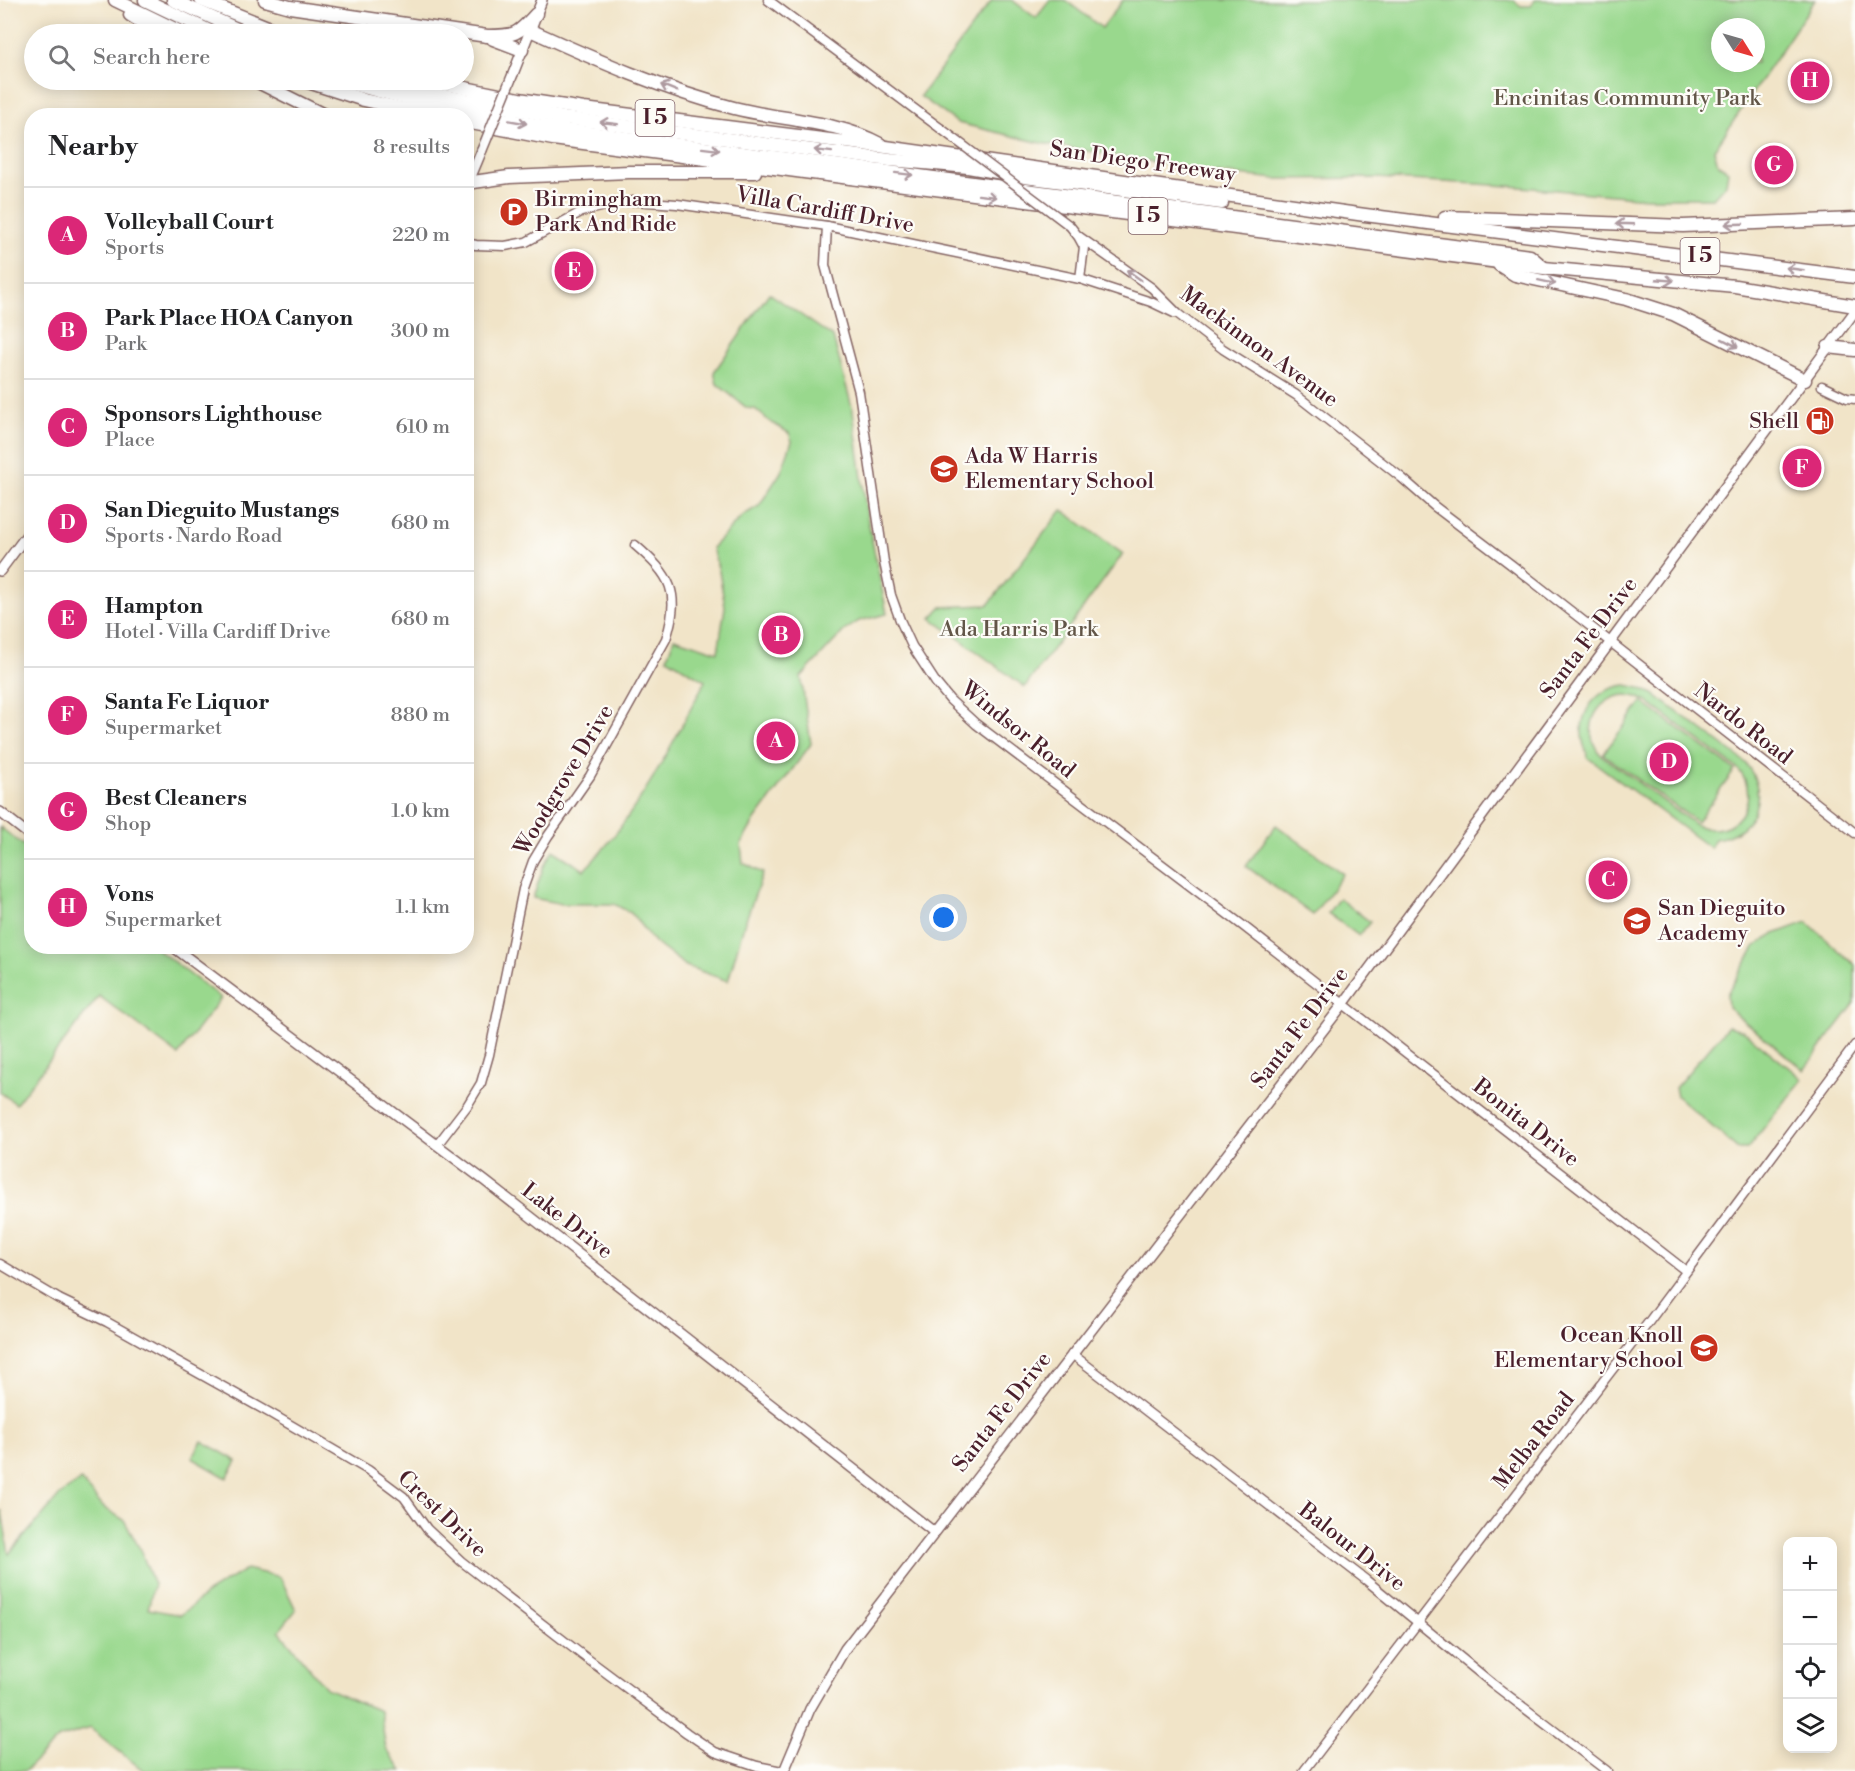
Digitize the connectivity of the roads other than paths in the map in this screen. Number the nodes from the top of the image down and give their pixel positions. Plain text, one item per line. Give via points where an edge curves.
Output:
1 (109, 0) edge
2 (115, 0) edge
3 (145, 0) edge
4 (173, 0) edge
5 (201, 0) edge
6 (265, 0) edge
7 (542, 0) edge
8 (768, 0) edge
9 (536, 14) junction
10 (145, 24) edge
11 (164, 24) edge
12 (195, 24) edge
13 (226, 24) edge
14 (260, 24) edge
15 (405, 24) edge
16 (530, 30) junction
17 (474, 34) edge
18 (487, 36) junction
19 (522, 50) junction
20 (274, 90) edge
21 (333, 90) edge
22 (372, 90) edge
23 (420, 90) edge
24 (474, 90) edge
25 (310, 108) edge
26 (400, 108) edge
27 (446, 108) edge
28 (474, 113) edge
29 (474, 124) edge
30 (886, 147) junction
31 (474, 169) edge
32 (804, 172) junction
33 (474, 184) edge
34 (1365, 215) junction
35 (1855, 219) edge
36 (827, 226) junction
37 (1077, 235) junction
38 (1546, 237) junction
39 (474, 245) edge
40 (1492, 262) junction
41 (1544, 268) junction
42 (1854, 277) edge
43 (1080, 279) junction
44 (1855, 306) edge
45 (1855, 310) edge
46 (1178, 314) junction
47 (1828, 347) junction
48 (1855, 350) edge
49 (1805, 380) junction
50 (1822, 386) dead end
51 (1855, 399) edge
52 (24, 539) edge
53 (636, 545) dead end
54 (0, 571) edge
55 (1610, 642) junction
56 (0, 812) edge
57 (24, 831) edge
58 (1855, 833) edge
59 (182, 954) edge
60 (1344, 1003) junction
61 (1855, 1045) edge
62 (437, 1145) junction
63 (0, 1264) edge
64 (1686, 1271) junction
65 (1072, 1354) junction
66 (934, 1532) junction
67 (1419, 1622) junction
68 (783, 1771) edge
69 (1304, 1771) edge
70 (1607, 1771) edge

1 - 10 highway
2 - 11 highway
3 - 12 highway
4 - 13 highway
5 - 14 highway
6 - 15 highway
7 - 9 main road
8 - 37 street, Mackinnon Avenue, bridge
9 - 16 main road
9 - 18 highway via 522,30 510,36
16 - 19 main road
30 -> 16 highway via 861,134 687,95
17 - 18 highway
18 - 19 highway
19 - 31 main road, bridge
20 - 25 highway
21 - 26 highway
22 -> 27 highway
38 -> 23 highway via 1531,242 564,118
24 - 30 highway, San Diego Freeway / I 5 via 584,109
28 -> 41 highway via 567,130 1530,256
29 - 32 highway, I 5 via 553,139
30 - 34 highway, San Diego Freeway / I 5
32 - 33 highway via 628,172 508,177
32 -> 40 highway, I 5
35 -> 34 highway via 1683,226
34 - 38 highway, San Diego Freeway / I 5
36 - 39 street, Villa Cardiff Drive via 634,201 582,212 526,242
36 - 43 street, Villa Cardiff Drive
36 - 60 street, Windsor Road via 825,265 859,392 891,595 908,637 936,683 976,724
37 - 43 street via 1084,247
46 -> 37 street, Mackinnon Avenue via 1152,288
42 -> 38 highway, San Diego Freeway / I 5
40 - 41 highway, I 5
40 -> 49 highway via 1515,275 1626,299 1673,314
41 -> 44 highway, I 5 via 1735,286
43 - 46 street, Villa Cardiff Drive
45 - 47 main road, Santa Fe Drive
46 - 55 street, Mackinnon Avenue via 1239,360 1296,395
47 - 48 highway
47 - 49 main road, Santa Fe Drive
49 - 55 main road, Santa Fe Drive
50 - 51 street
52 - 54 main road
53 - 62 street, Woodgrove Drive via 669,583 674,604 666,639 590,776 533,861 523,890 481,1083
55 - 58 street, Nardo Road
55 - 60 main road, Santa Fe Drive
56 - 57 main road
59 - 62 main road, Lake Drive
60 - 64 street, Bonita Drive
60 - 65 main road, Santa Fe Drive
61 - 64 street, Melba Road
62 - 66 main road, Lake Drive
63 - 68 street, Crest Drive via 368,1470 404,1497 427,1528 461,1561 687,1733 715,1752
64 - 67 street, Melba Road
65 - 66 main road, Santa Fe Drive
65 - 67 street, Balour Drive
66 - 68 main road, Santa Fe Drive via 845,1649 810,1709
67 - 69 street, Melba Road
67 - 70 street, Balour Drive

